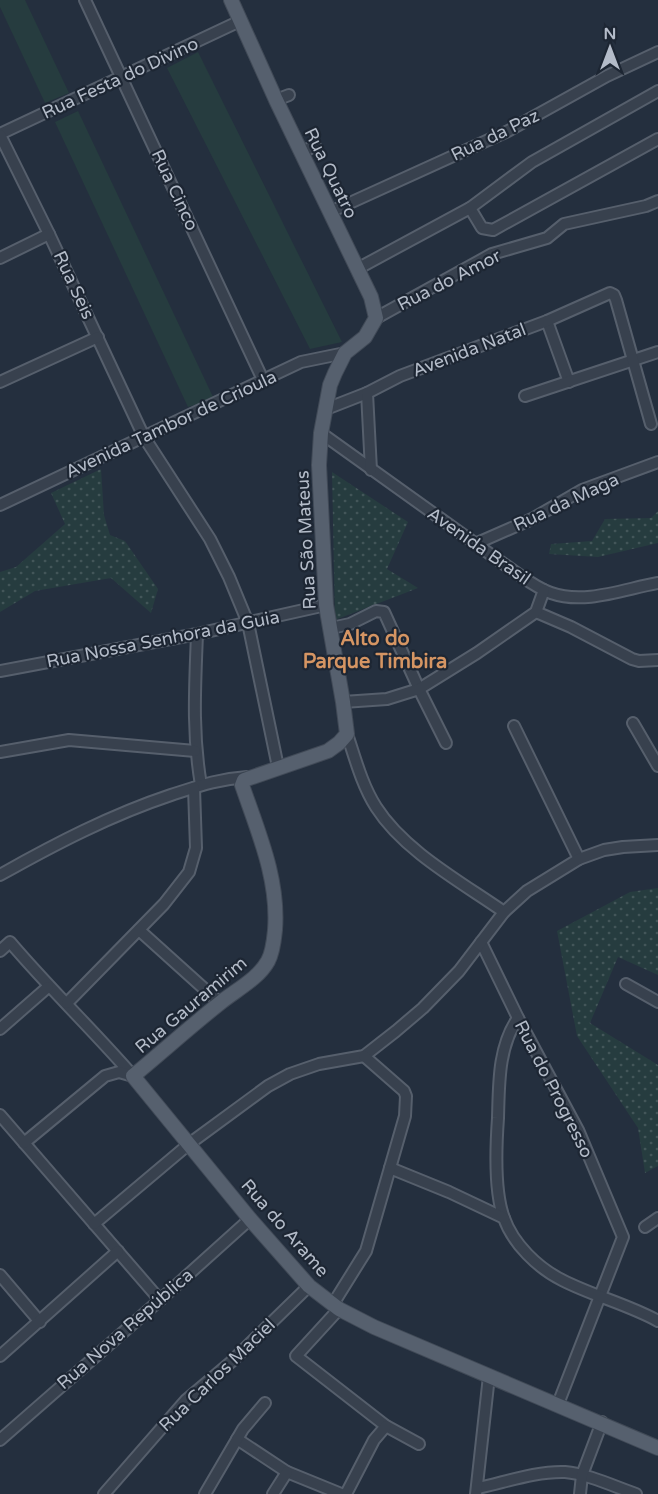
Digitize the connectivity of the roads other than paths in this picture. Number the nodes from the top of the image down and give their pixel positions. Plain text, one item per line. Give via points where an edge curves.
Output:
1 (86, 0) edge
2 (231, 0) edge
3 (240, 21) junction
4 (658, 52) edge
5 (123, 78) junction
6 (658, 91) edge
7 (289, 95) dead end
8 (276, 100) junction
9 (0, 134) edge
10 (658, 139) edge
11 (315, 146) dead end
12 (301, 152) junction
13 (658, 201) edge
14 (470, 208) junction
15 (330, 212) junction
16 (49, 234) junction
17 (0, 258) edge
18 (357, 269) junction
19 (376, 318) junction
20 (547, 321) junction
21 (98, 337) junction
22 (658, 352) edge
23 (345, 353) junction
24 (633, 361) junction
25 (263, 380) junction
26 (0, 382) edge
27 (569, 382) junction
28 (367, 393) junction
29 (525, 396) dead end
30 (326, 409) junction
31 (651, 424) dead end
32 (321, 433) junction
33 (144, 437) junction
34 (658, 462) edge
35 (371, 470) junction
36 (0, 505) edge
37 (475, 543) junction
38 (658, 583) edge
39 (544, 590) junction
40 (326, 605) junction
41 (536, 612) junction
42 (248, 623) junction
43 (331, 628) junction
44 (197, 634) junction
45 (658, 660) edge
46 (0, 671) edge
47 (418, 689) junction
48 (343, 702) junction
49 (633, 723) dead end
50 (514, 726) dead end
51 (347, 734) junction
52 (447, 743) dead end
53 (195, 751) junction
54 (0, 752) edge
55 (658, 766) edge
56 (278, 767) junction
57 (242, 780) junction
58 (197, 786) junction
59 (658, 845) edge
60 (579, 859) junction
61 (0, 874) edge
62 (504, 912) junction
63 (139, 930) junction
64 (481, 942) junction
65 (0, 951) edge
66 (626, 984) dead end
67 (48, 987) junction
68 (658, 1002) edge
69 (67, 1003) junction
70 (220, 1003) junction
71 (518, 1018) junction
72 (0, 1029) edge
73 (364, 1056) junction
74 (133, 1076) junction
75 (0, 1115) edge
76 (24, 1143) junction
77 (189, 1143) junction
78 (390, 1168) junction
79 (504, 1218) junction
80 (658, 1218) edge
81 (250, 1219) junction
82 (94, 1224) junction
83 (645, 1227) dead end
84 (118, 1251) junction
85 (0, 1275) edge
86 (309, 1286) junction
87 (598, 1296) junction
88 (160, 1300) junction
89 (336, 1307) junction
90 (658, 1321) edge
91 (40, 1322) junction
92 (0, 1356) edge
93 (489, 1376) junction
94 (265, 1403) dead end
95 (558, 1404) junction
96 (602, 1422) junction
97 (386, 1426) junction
98 (237, 1439) junction
99 (0, 1440) edge
100 (419, 1444) dead end
101 (658, 1448) edge
102 (286, 1472) junction
103 (582, 1475) junction
104 (477, 1491) edge
105 (104, 1494) edge
106 (205, 1494) edge
107 (273, 1494) edge
108 (344, 1494) edge
109 (580, 1494) edge
110 (636, 1494) edge

1 - 5 street, Rua Cinco
2 - 3 main road, Rua Quatro
3 - 5 street, Rua Festa do Divino
3 - 8 main road, Rua Quatro
4 - 15 street, Rua da Paz via 508,131
5 - 9 street, Rua Festa do Divino
5 - 25 street, Rua Cinco
6 - 14 street via 532,162
7 - 8 street
8 - 12 main road, Rua Quatro
9 - 16 street, Rua Seis
10 - 14 street via 493,230 482,228
11 - 12 street
12 - 15 main road, Rua Quatro
13 - 19 street, Rua do Amor via 564,224 547,238 492,254
14 - 18 street
15 - 18 main road, Rua Quatro
16 - 17 street
16 - 21 street, Rua Seis
18 - 19 main road, Rua Quatro
19 - 23 main road via 365,337
20 - 24 street via 603,295 614,295
20 - 27 street, Avenida Natal
20 - 28 street, Avenida Natal via 400,376
21 - 26 street
21 - 33 street, Rua Seis
22 - 24 street
23 - 25 street, Avenida Tambor de Crioula via 302,362
23 - 30 main road, Rua São Mateus via 330,385
24 - 27 street
24 - 31 street
25 - 33 street, Avenida Tambor de Crioula
27 - 29 street
28 - 30 street, Avenida Natal
28 - 35 street
30 - 32 main road, Rua São Mateus
32 - 35 street, Avenida Brasil
32 - 40 main road, Rua São Mateus
33 - 36 street, Avenida Tambor de Crioula
33 - 42 street, Rua Seis via 210,539
34 - 37 street, Rua da Maga via 582,490 532,519
35 - 37 street, Avenida Brasil
37 - 39 street, Avenida Brasil
38 - 39 street, Avenida Brasil via 580,598
39 - 41 street
40 - 42 street, Rua Nossa Senhora da Guia
40 - 43 main road, Rua São Mateus
41 - 45 street via 632,659
41 - 47 street
42 - 44 street, Rua Nossa Senhora da Guia
42 - 56 street, Rua Seis
43 - 47 street via 382,610
43 - 48 main road, Rua São Mateus
44 - 46 street, Rua Nossa Senhora da Guia
44 - 53 street
47 - 48 street via 387,699
47 - 52 street
48 - 51 main road, Rua São Mateus
49 - 55 street
50 - 60 street
51 - 56 main road via 328,751
51 - 62 street, Rua São Mateus via 363,782 393,828 423,855
53 - 54 street via 69,740
53 - 58 street
56 - 57 main road
57 - 58 street via 227,778
57 - 70 main road, Rua Gauramirim via 274,886 274,942 260,973
58 - 61 street via 92,826
58 - 63 street via 196,848 189,872
59 - 60 street via 614,848
60 - 62 street via 527,891
62 - 64 street
63 - 69 street
63 - 70 street
64 - 71 street, Rua do Progresso
64 - 73 street via 423,1008
65 - 67 street, Rua do Arame via 10,942
66 - 68 street
67 - 69 street, Rua do Arame
67 - 72 street
69 - 74 street, Rua do Arame
70 - 74 main road, Rua Gauramirim
71 - 79 street via 506,1039 499,1092 497,1166
71 - 87 street, Rua do Progresso via 578,1130 623,1237
73 - 77 street via 290,1074
73 - 78 street via 399,1085 406,1096 405,1116
74 - 76 street via 119,1072 105,1076
74 - 77 main road, Rua do Arame
75 - 76 street
76 - 82 street
77 - 81 main road, Rua do Arame
77 - 82 street
78 - 79 street
78 - 89 street via 366,1251
79 - 87 street via 532,1260 562,1280
80 - 83 street
81 - 86 main road, Rua do Arame
81 - 88 street, Rua Nova República
82 - 84 street
84 - 88 street
84 - 91 street
85 - 91 street
86 - 89 main road, Rua do Arame
86 - 105 street, Rua Carlos Maciel via 186,1400
87 - 90 street via 628,1305
87 - 95 street
88 - 99 street, Rua Nova República
89 - 93 main road, Rua do Arame
89 - 97 street via 297,1356
91 - 92 street
93 - 95 main road, Rua do Arame
93 - 104 street
94 - 98 street
95 - 96 main road, Rua do Arame
96 - 101 main road, Rua do Arame
96 - 103 street
97 - 100 street
97 - 108 street
98 - 102 street
98 - 106 street
102 - 107 street
102 - 108 street
103 - 104 street via 549,1473
103 - 109 street
103 - 110 street

